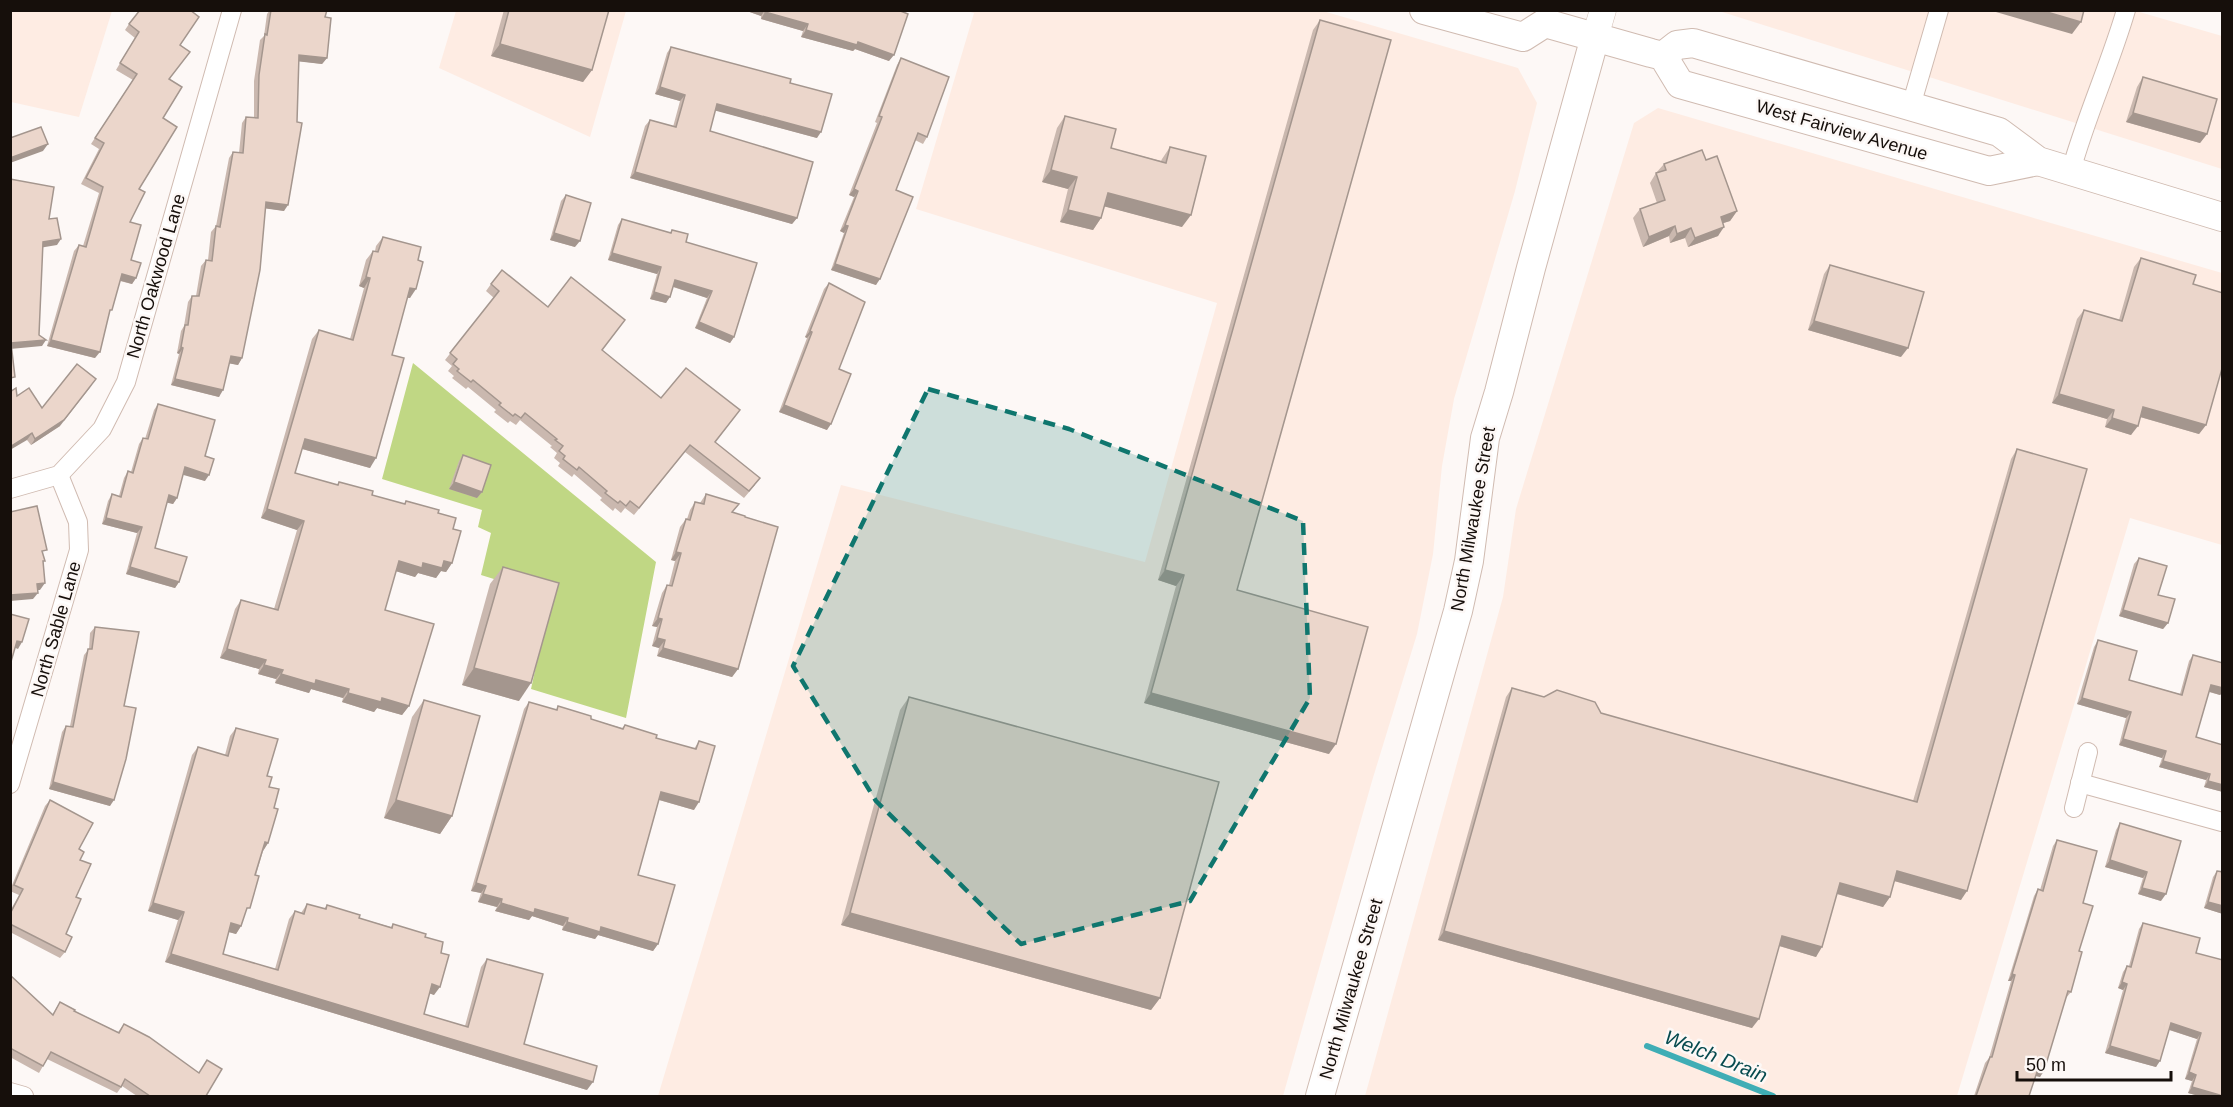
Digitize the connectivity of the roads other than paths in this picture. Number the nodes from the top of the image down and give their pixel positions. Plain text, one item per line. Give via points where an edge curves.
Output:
1 (232, 10) edge
2 (1424, 10) edge
3 (1939, 10) edge
4 (2126, 10) edge
5 (1543, 17) edge
6 (1599, 24) edge
7 (1662, 56) junction
8 (1911, 106) junction
9 (2038, 161) junction
10 (2071, 171) junction
11 (2223, 217) edge
12 (58, 475) junction
13 (10, 489) edge
14 (2088, 752) dead end
15 (2080, 783) junction
16 (10, 784) edge
17 (2074, 808) dead end
18 (2223, 822) edge
19 (10, 1092) edge
20 (24, 1096) edge
21 (1320, 1096) edge

1 - 12 street, North Oakwood Lane via 126,382 102,429
2 - 5 main road via 1523,37
3 - 8 street
4 - 10 street
5 - 6 main road
6 - 7 main road
6 - 21 main road, North Milwaukee Street via 1485,438 1469,561 1458,611
7 - 8 main road, West Fairview Avenue via 1677,45 1693,43
7 - 9 main road, West Fairview Avenue via 1680,84 1989,171
8 - 9 main road, West Fairview Avenue via 1999,132
9 - 10 main road, West Fairview Avenue
10 - 11 main road, West Fairview Avenue
12 - 13 street
12 - 16 street, North Sable Lane via 78,522 79,550
14 - 15 street
15 - 17 street
15 - 18 street
19 - 20 street

